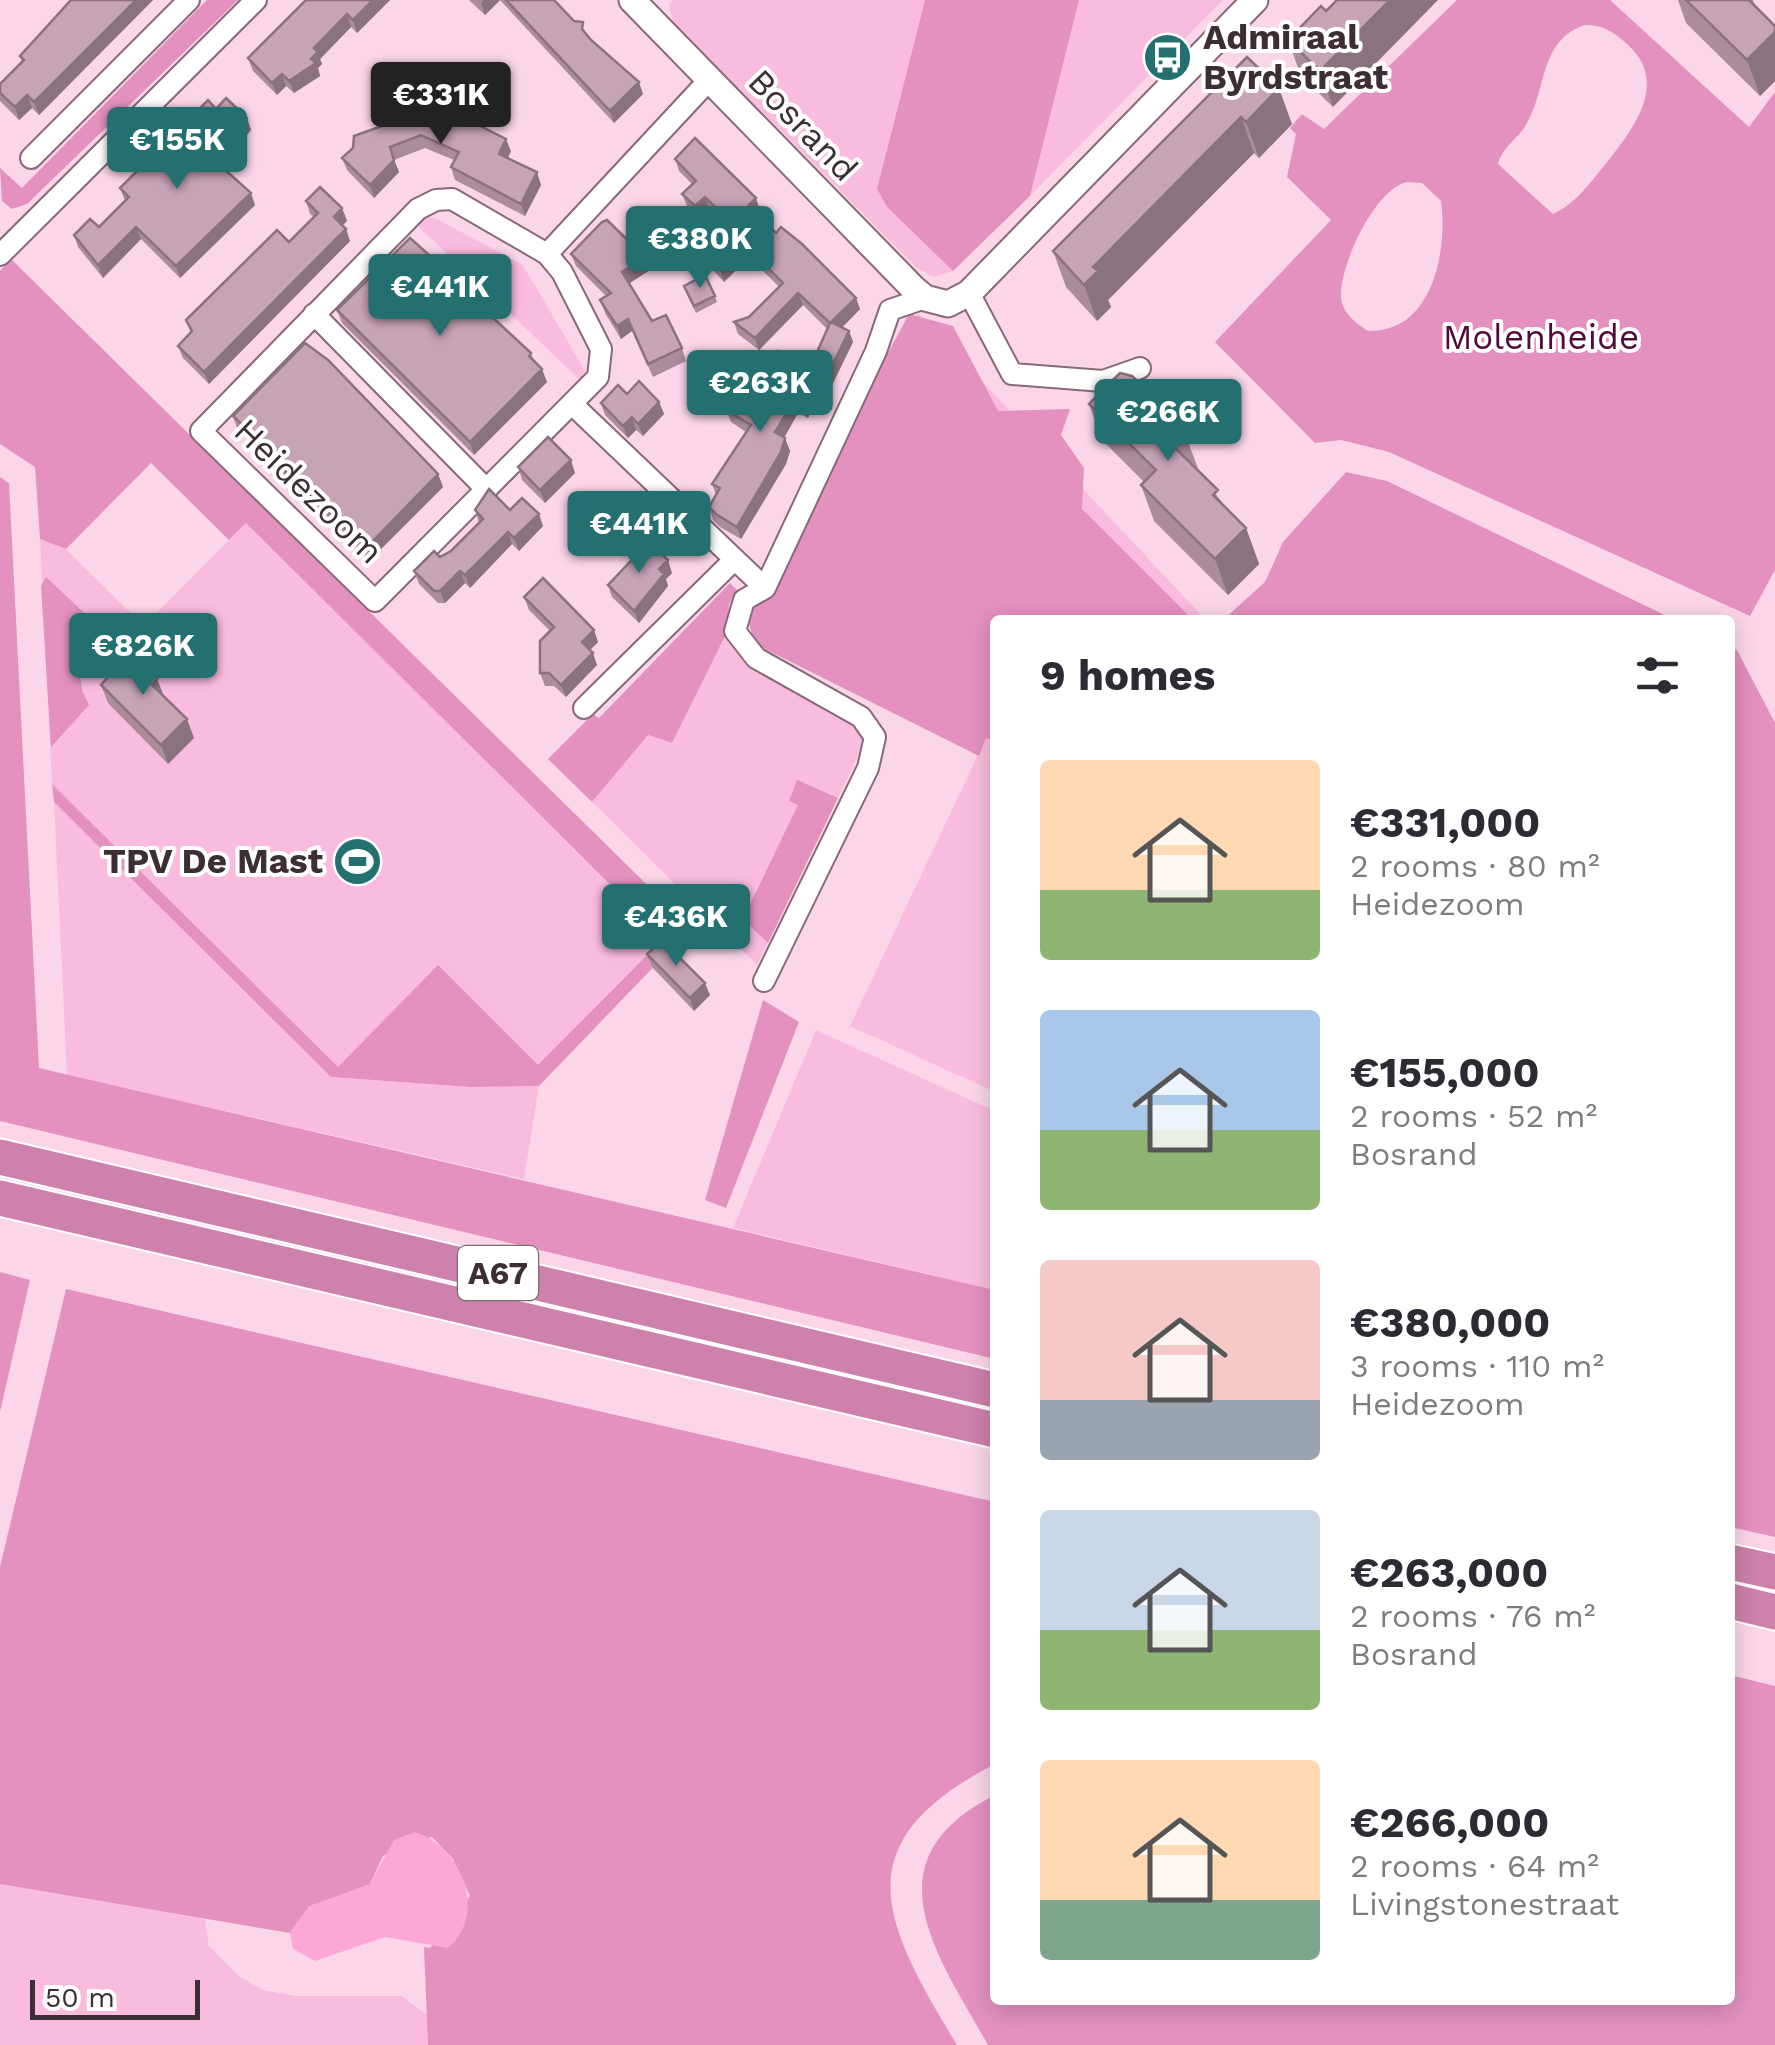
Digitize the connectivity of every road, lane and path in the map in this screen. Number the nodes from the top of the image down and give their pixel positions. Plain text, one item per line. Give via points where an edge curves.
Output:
1 (189, 0) edge
2 (256, 0) edge
3 (1256, 0) edge
4 (647, 4) edge
5 (710, 80) junction
6 (31, 158) dead end
7 (547, 254) junction
8 (0, 256) edge
9 (969, 293) junction
10 (924, 298) junction
11 (314, 314) junction
12 (1140, 368) dead end
13 (573, 405) junction
14 (486, 490) junction
15 (734, 560) junction
16 (765, 588) junction
17 (584, 708) dead end
18 (764, 980) dead end
19 (0, 1157) edge
20 (0, 1198) edge
21 (990, 1389) edge
22 (990, 1429) edge
23 (1735, 1563) edge
24 (1775, 1572) edge
25 (1735, 1602) edge
26 (1775, 1612) edge

1 - 6 street
2 - 8 street
3 - 9 street
4 - 5 street, Bosrand
5 - 7 street
5 - 10 street, Bosrand
7 - 11 street, Heidezoom via 452,199 436,200 418,209
7 - 13 street, Heidezoom via 601,349 598,377
9 - 10 street via 948,304
9 - 12 street via 1012,374 1103,381
10 - 16 street via 890,310
11 - 14 street
11 - 14 street, Heidezoom via 201,431 375,601
13 - 14 street, Heidezoom
13 - 15 street
15 - 16 street
15 - 17 street
16 - 18 street via 744,600 736,631 756,658 861,716 875,737 868,768
19 - 21 highway, A67
20 - 22 highway, A67
23 - 24 highway
25 - 26 highway

